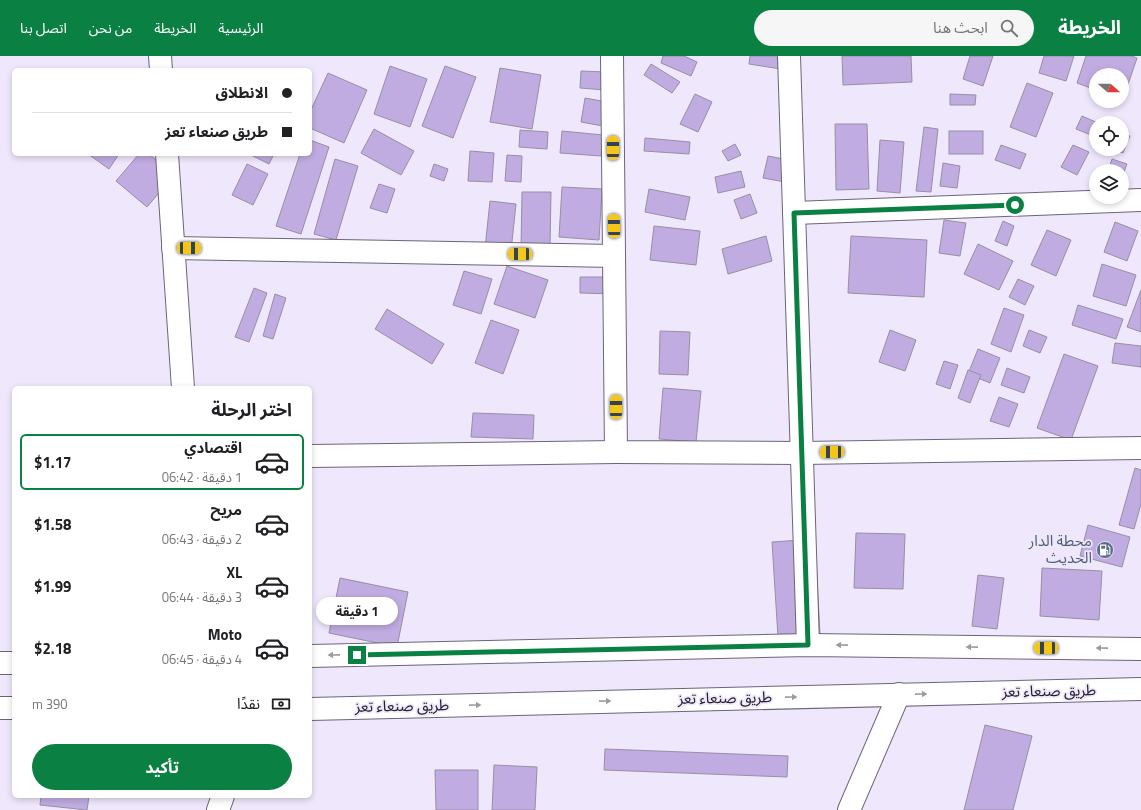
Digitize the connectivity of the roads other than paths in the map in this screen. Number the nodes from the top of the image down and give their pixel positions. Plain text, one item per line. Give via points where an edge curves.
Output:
1 (160, 56) edge
2 (612, 56) edge
3 (789, 56) edge
4 (161, 68) edge
5 (167, 156) edge
6 (1141, 200) edge
7 (794, 213) junction
8 (173, 248) junction
9 (614, 256) junction
10 (183, 386) edge
11 (1141, 448) edge
12 (616, 452) junction
13 (802, 453) junction
14 (312, 456) edge
15 (808, 645) junction
16 (1141, 649) edge
17 (312, 656) edge
18 (0, 663) edge
19 (12, 663) edge
20 (1141, 689) edge
21 (899, 694) junction
22 (0, 708) edge
23 (12, 708) edge
24 (312, 708) edge
25 (222, 798) edge
26 (218, 810) edge
27 (849, 810) edge

1 - 4 main road
2 - 9 main road
3 - 7 main road
5 - 8 main road
6 - 7 main road
7 - 13 main road
8 - 9 main road
8 - 10 main road
9 - 12 main road
11 - 13 main road
12 - 13 main road
12 - 14 main road
13 - 15 main road
16 -> 15 main road
15 -> 17 main road
18 - 19 main road
21 -> 20 main road, طريق صنعاء تعز
24 -> 21 main road, طريق صنعاء تعز
21 - 27 main road
22 - 23 main road
25 - 26 main road

